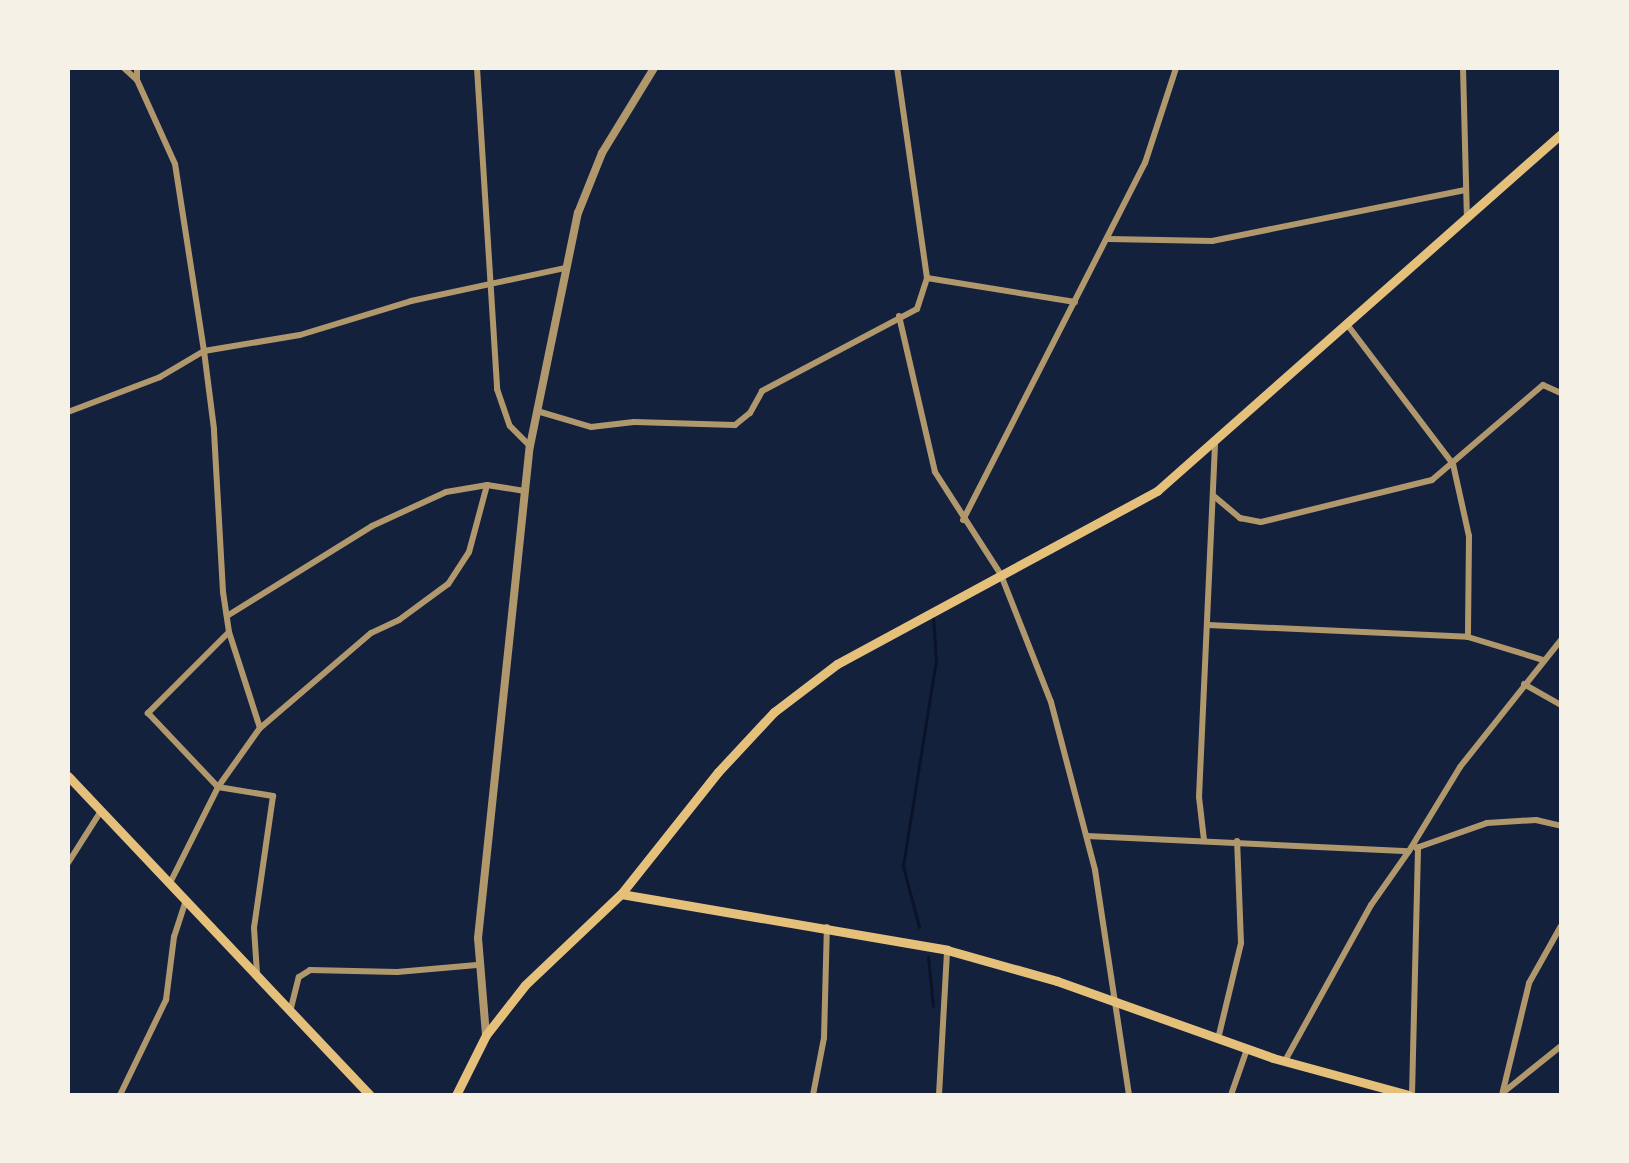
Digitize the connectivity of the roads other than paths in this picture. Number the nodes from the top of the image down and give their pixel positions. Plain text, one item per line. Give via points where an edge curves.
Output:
1 (124, 68) edge
2 (137, 68) edge
3 (477, 68) edge
4 (654, 68) edge
5 (897, 68) edge
6 (1176, 68) edge
7 (1463, 68) edge
8 (137, 80) junction
9 (1561, 134) edge
10 (1464, 190) junction
11 (1467, 217) junction
12 (1109, 239) junction
13 (565, 268) junction
14 (927, 278) junction
15 (487, 283) junction
16 (1075, 302) junction
17 (899, 316) junction
18 (1349, 327) junction
19 (204, 351) junction
20 (1561, 393) edge
21 (537, 411) junction
22 (68, 412) edge
23 (1215, 443) junction
24 (530, 446) junction
25 (1453, 464) junction
26 (487, 485) junction
27 (525, 491) junction
28 (1215, 497) junction
29 (963, 520) junction
30 (1001, 575) junction
31 (227, 616) junction
32 (1208, 625) junction
33 (229, 632) junction
34 (1468, 637) junction
35 (1561, 640) edge
36 (1543, 660) junction
37 (1524, 684) junction
38 (1561, 705) edge
39 (260, 728) junction
40 (68, 776) edge
41 (218, 787) junction
42 (101, 811) junction
43 (1561, 826) edge
44 (1087, 836) junction
45 (1204, 840) junction
46 (1237, 841) junction
47 (1418, 847) junction
48 (1409, 851) junction
49 (68, 863) edge
50 (170, 883) junction
51 (621, 894) junction
52 (186, 900) junction
53 (1561, 926) edge
54 (827, 927) junction
55 (947, 950) junction
56 (477, 965) junction
57 (257, 973) junction
58 (1117, 1003) junction
59 (291, 1008) junction
60 (486, 1035) junction
61 (1218, 1039) junction
62 (1561, 1046) edge
63 (1247, 1049) junction
64 (1285, 1061) junction
65 (1504, 1093) edge
66 (120, 1095) edge
67 (370, 1095) edge
68 (456, 1095) edge
69 (813, 1095) edge
70 (939, 1095) edge
71 (1129, 1095) edge
72 (1231, 1095) edge
73 (1410, 1095) edge

1 - 8 street
2 - 8 street
3 - 15 street via 486,145
4 - 13 street via 588,180
5 - 14 street
6 - 12 street via 1145,163
7 - 10 street
8 - 19 street via 175,164
9 - 11 main road
10 - 11 street
10 - 12 street via 1212,241
11 - 18 main road
12 - 16 street
13 - 15 street
13 - 21 street
14 - 16 street
14 - 17 street via 923,303
15 - 19 street via 300,335
15 - 24 street via 503,413
16 - 29 street
17 - 21 street via 762,391 750,413 735,425 634,422 602,427
17 - 29 street via 930,456
18 - 23 main road
18 - 25 street
19 - 22 street via 160,377
19 - 31 street
20 - 25 street via 1543,385
21 - 24 street
23 - 28 street
23 - 30 main road via 1140,503
24 - 27 street
25 - 28 street via 1432,480 1261,522 1240,518
25 - 34 street via 1469,536
26 - 27 street
26 - 31 street via 446,492 372,526
26 - 39 street via 469,552 448,584 399,620 371,633
27 - 56 street
28 - 32 street
29 - 30 street
30 - 44 street via 1051,702
30 - 51 main road via 837,664 774,712 718,772
31 - 33 street
32 - 34 street
32 - 45 street via 1199,797
33 - 39 street
33 - 41 street via 148,713
34 - 36 street
35 - 36 street
36 - 37 street
37 - 38 street
37 - 48 street via 1460,767
39 - 41 street
40 - 42 main road
41 - 50 street
41 - 57 street via 264,791 275,801 254,928
42 - 49 street
42 - 50 main road
43 - 47 street via 1536,820 1487,823
44 - 45 street
44 - 58 street
45 - 46 street
46 - 48 street
46 - 61 street via 1241,943
47 - 48 street
47 - 73 street
48 - 64 street via 1371,905
50 - 52 main road
51 - 54 main road
51 - 60 main road via 525,985
52 - 57 main road
52 - 66 street via 174,937 166,1000
53 - 65 street via 1529,983 1516,1021
54 - 55 main road
54 - 69 street via 824,1038
55 - 58 main road
55 - 70 street
56 - 59 street via 397,972 310,970 299,977
56 - 60 street
57 - 59 main road
58 - 61 main road
58 - 71 street
59 - 67 main road
60 - 68 main road
61 - 63 main road
62 - 65 street
63 - 64 main road
63 - 72 street
64 - 73 main road

